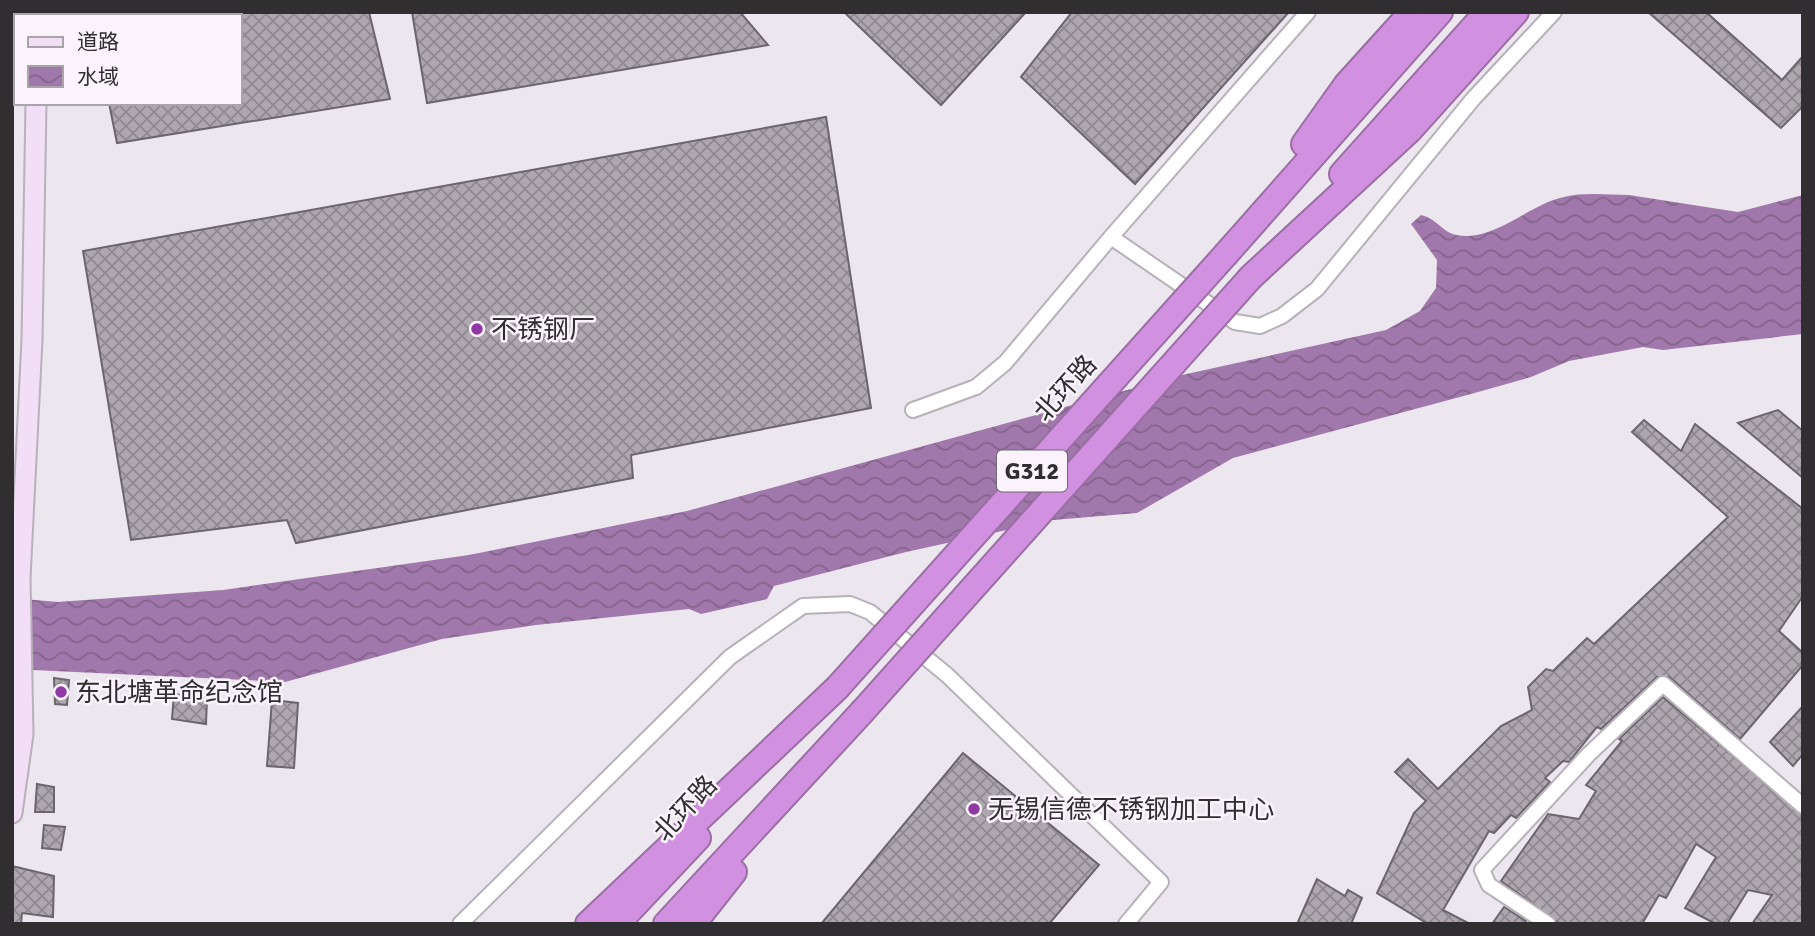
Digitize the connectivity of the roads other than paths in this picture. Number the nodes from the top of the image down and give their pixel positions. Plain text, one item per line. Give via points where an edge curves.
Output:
1 (1308, 12) edge
2 (1412, 12) edge
3 (1440, 12) edge
4 (1487, 12) edge
5 (1516, 12) edge
6 (1553, 12) edge
7 (36, 105) edge
8 (1111, 237) junction
9 (1227, 253) junction
10 (1251, 277) junction
11 (913, 410) dead end
12 (837, 688) junction
13 (862, 712) junction
14 (1803, 806) edge
15 (12, 813) edge
16 (460, 924) edge
17 (588, 924) edge
18 (617, 924) edge
19 (666, 924) edge
20 (693, 924) edge
21 (1126, 924) edge
22 (1548, 924) edge

1 - 8 street
2 - 9 highway via 1346,85
3 - 9 highway, 北环路 / G312
4 - 10 highway, G312
5 - 10 highway via 1410,130
6 - 8 street via 1473,99 1317,289 1282,316 1260,326 1235,322
7 - 15 street via 32,340 20,578 23,734
8 - 11 street via 1005,363 976,387
9 - 12 highway, 北环路 / G312, bridge
10 - 13 highway, G312, bridge
12 - 17 highway
12 - 18 highway, 北环路 / G312
13 - 19 highway, G312
13 - 20 highway
14 - 22 street via 1663,684 1589,754 1482,870 1489,885
16 - 21 street via 730,657 803,606 850,604 870,612 947,675 1161,882

